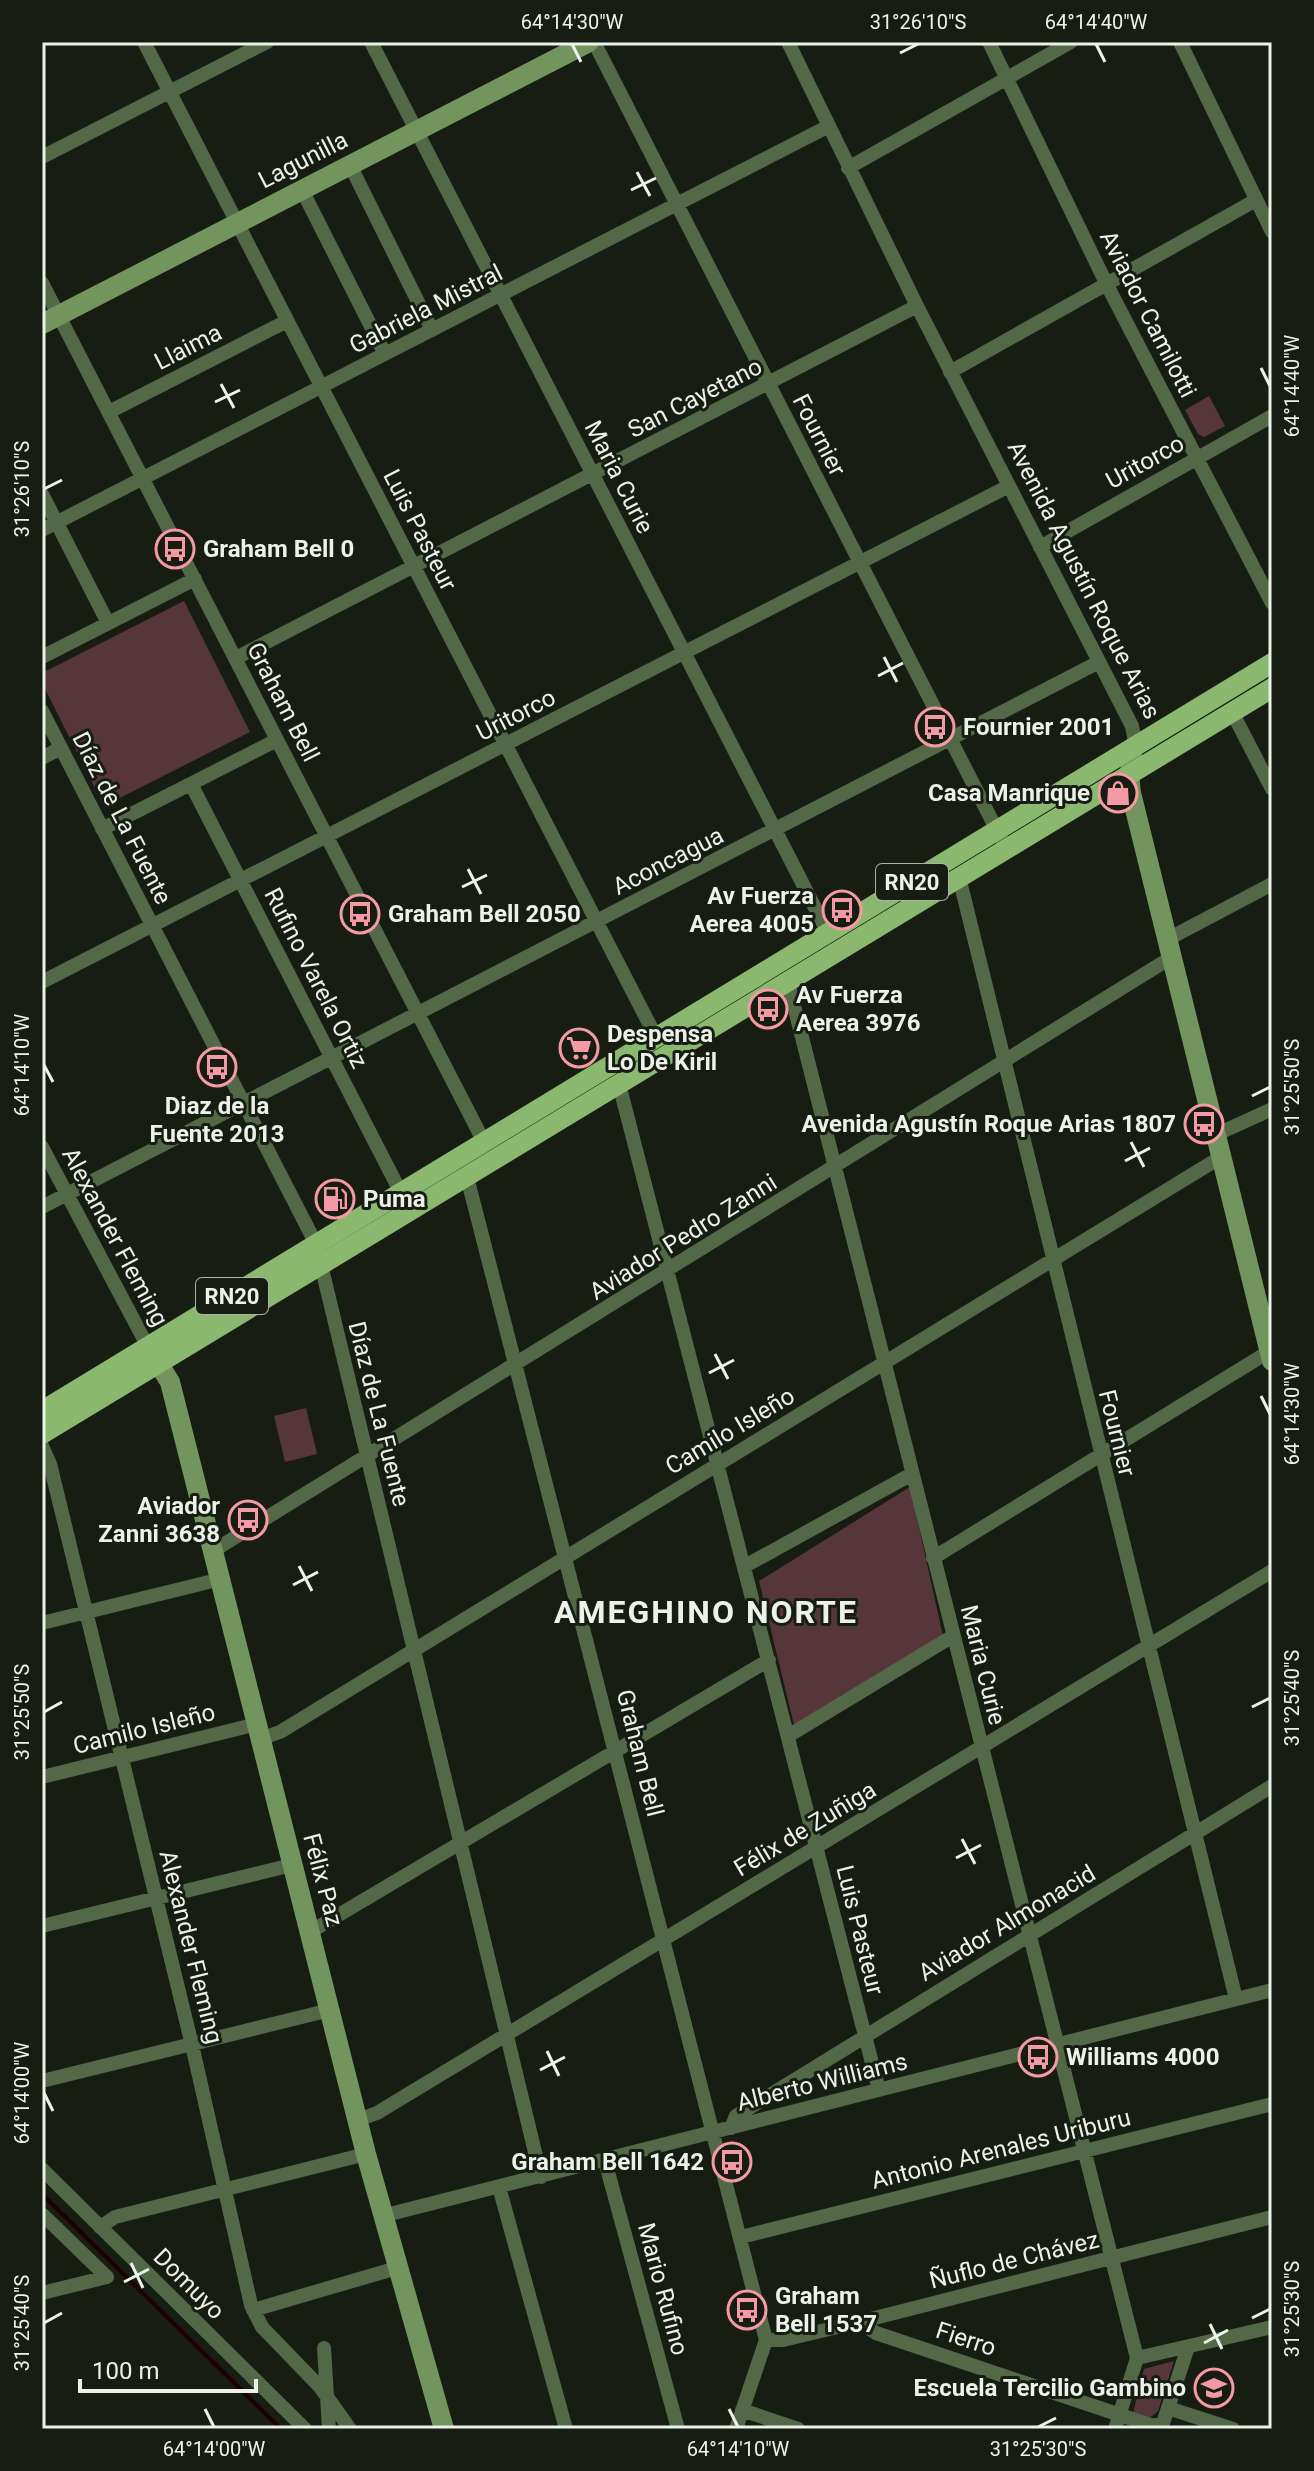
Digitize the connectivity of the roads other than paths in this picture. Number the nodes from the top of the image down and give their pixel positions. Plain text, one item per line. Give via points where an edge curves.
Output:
1 (144, 42) edge
2 (267, 42) edge
3 (371, 42) edge
4 (591, 42) edge
5 (788, 42) edge
6 (989, 42) edge
7 (1071, 42) edge
8 (1180, 42) edge
9 (1008, 79) junction
10 (169, 92) junction
11 (829, 126) junction
12 (416, 131) junction
13 (42, 157) edge
14 (350, 165) junction
15 (848, 168) junction
16 (302, 190) junction
17 (1262, 202) edge
18 (677, 204) junction
19 (237, 223) junction
20 (1272, 232) edge
21 (42, 283) edge
22 (1107, 285) junction
23 (501, 295) junction
24 (917, 306) junction
25 (50, 320) edge
26 (287, 321) junction
27 (432, 330) junction
28 (385, 354) junction
29 (950, 372) junction
30 (769, 385) junction
31 (321, 387) junction
32 (109, 412) junction
33 (1272, 416) edge
34 (1198, 458) junction
35 (593, 475) junction
36 (143, 479) junction
37 (1009, 486) junction
38 (42, 494) edge
39 (57, 523) junction
40 (42, 530) edge
41 (1040, 547) junction
42 (860, 563) junction
43 (414, 567) junction
44 (195, 579) junction
45 (1272, 603) edge
46 (108, 623) junction
47 (684, 653) junction
48 (42, 657) edge
49 (236, 658) junction
50 (1099, 662) junction
51 (1272, 663) edge
52 (1272, 688) edge
53 (42, 711) edge
54 (1232, 712) junction
55 (277, 740) junction
56 (951, 741) junction
57 (506, 745) junction
58 (1136, 747) junction
59 (61, 748) junction
60 (42, 758) edge
61 (1129, 775) junction
62 (191, 784) junction
63 (1272, 789) edge
64 (102, 829) junction
65 (775, 831) junction
66 (327, 836) junction
67 (1002, 839) junction
68 (959, 877) junction
69 (241, 880) junction
70 (1272, 884) edge
71 (597, 922) junction
72 (152, 926) junction
73 (828, 933) junction
74 (1170, 948) junction
75 (42, 982) edge
76 (788, 982) junction
77 (418, 1014) junction
78 (656, 1037) junction
79 (332, 1058) junction
80 (1005, 1061) junction
81 (619, 1084) junction
82 (244, 1103) junction
83 (1272, 1109) edge
84 (1215, 1135) junction
85 (484, 1142) junction
86 (42, 1147) edge
87 (1221, 1157) junction
88 (838, 1168) junction
89 (467, 1177) junction
90 (401, 1193) junction
91 (66, 1194) junction
92 (42, 1207) edge
93 (316, 1244) junction
94 (1053, 1260) junction
95 (319, 1268) junction
96 (670, 1271) junction
97 (1270, 1346) edge
98 (148, 1347) junction
99 (160, 1365) junction
100 (883, 1365) junction
101 (517, 1366) junction
102 (42, 1411) edge
103 (42, 1434) edge
104 (42, 1446) edge
105 (1099, 1453) junction
106 (369, 1457) junction
107 (719, 1463) junction
108 (912, 1474) junction
109 (213, 1551) junction
110 (567, 1558) junction
111 (933, 1558) junction
112 (745, 1566) junction
113 (1272, 1571) edge
114 (221, 1579) junction
115 (85, 1612) junction
116 (42, 1623) edge
117 (953, 1636) junction
118 (1147, 1645) junction
119 (414, 1650) junction
120 (769, 1660) junction
121 (258, 1732) junction
122 (788, 1736) junction
123 (981, 1748) junction
124 (617, 1751) junction
125 (120, 1757) junction
126 (42, 1777) edge
127 (1272, 1786) edge
128 (1195, 1833) junction
129 (461, 1843) junction
130 (816, 1847) junction
131 (292, 1865) junction
132 (157, 1898) junction
133 (42, 1926) edge
134 (310, 1932) junction
135 (1029, 1935) junction
136 (665, 1941) junction
137 (1272, 1990) edge
138 (1236, 1999) junction
139 (330, 2010) junction
140 (507, 2035) junction
141 (863, 2035) junction
142 (1058, 2044) junction
143 (192, 2045) junction
144 (42, 2081) edge
145 (879, 2090) junction
146 (1272, 2104) edge
147 (358, 2120) junction
148 (731, 2128) junction
149 (713, 2133) junction
150 (1085, 2150) junction
151 (366, 2154) junction
152 (605, 2161) junction
153 (42, 2169) edge
154 (541, 2177) junction
155 (499, 2187) junction
156 (227, 2189) junction
157 (42, 2214) edge
158 (382, 2216) junction
159 (1272, 2217) edge
160 (100, 2227) junction
161 (741, 2237) junction
162 (1112, 2258) junction
163 (397, 2268) junction
164 (42, 2293) edge
165 (253, 2310) junction
166 (859, 2322) junction
167 (1272, 2327) edge
168 (766, 2340) junction
169 (1188, 2347) junction
170 (324, 2348) dead end
171 (1137, 2358) junction
172 (330, 2401) junction
173 (1168, 2408) junction
174 (742, 2410) junction
175 (1120, 2414) junction
176 (305, 2429) edge
177 (329, 2429) edge
178 (350, 2429) edge
179 (444, 2429) edge
180 (566, 2429) edge
181 (678, 2429) edge
182 (736, 2429) edge
183 (798, 2429) edge
184 (1115, 2429) edge
185 (1233, 2429) edge

1 - 10 street, Luis Pasteur
2 - 10 street
3 - 12 street, Maria Curie
4 - 12 main road, Lagunilla
4 - 18 street, Fournier
5 - 11 street, Avenida Agustín Roque Arias
6 - 9 street, Aviador Camilotti
7 - 9 street
8 - 17 street
9 - 15 street
9 - 22 street, Aviador Camilotti
10 - 13 street
10 - 19 street, Luis Pasteur
11 - 15 street, Avenida Agustín Roque Arias
11 - 18 street, Gabriela Mistral
12 - 14 main road, Lagunilla
12 - 23 street, Maria Curie
14 - 16 main road, Lagunilla
14 - 27 street
15 - 24 street, Avenida Agustín Roque Arias
16 - 19 main road, Lagunilla
16 - 28 street
17 - 20 street
17 - 22 street
18 - 23 street, Gabriela Mistral
18 - 30 street, Fournier
19 - 25 main road, Lagunilla
19 - 26 street, Luis Pasteur
21 - 25 street, Graham Bell
22 - 29 street
22 - 34 street, Aviador Camilotti
23 - 27 street, Gabriela Mistral
23 - 35 street, Maria Curie
24 - 29 street, Avenida Agustín Roque Arias
24 - 30 street, San Cayetano
25 - 32 street, Graham Bell
26 - 31 street, Luis Pasteur
26 - 32 street, Llaima
27 - 28 street, Gabriela Mistral
28 - 31 street, Gabriela Mistral
29 - 37 street, Avenida Agustín Roque Arias
30 - 35 street, San Cayetano
30 - 42 street, Fournier
31 - 36 street, Gabriela Mistral
31 - 43 street, Luis Pasteur
32 - 36 street, Graham Bell
33 - 34 street, Uritorco
34 - 41 street, Uritorco
34 - 45 street, Aviador Camilotti
35 - 43 street, San Cayetano
35 - 47 street, Maria Curie
36 - 39 street, Gabriela Mistral
36 - 44 street, Graham Bell
37 - 41 street, Avenida Agustín Roque Arias
37 - 42 street, Uritorco
38 - 39 street
39 - 40 street, Gabriela Mistral
39 - 46 street
41 - 50 street, Avenida Agustín Roque Arias
42 - 47 street, Uritorco
42 - 56 street, Fournier
43 - 49 street, San Cayetano
43 - 57 street, Luis Pasteur
44 - 46 street
44 - 49 street, Graham Bell
46 - 48 street
47 - 57 street, Uritorco
47 - 65 street, Maria Curie
49 - 55 street, Graham Bell
50 - 56 street, Aconcagua
50 - 58 street, Avenida Agustín Roque Arias via 1132,726
51 - 58 main road, RN20
52 - 54 main road, RN20
53 - 59 street, Díaz de La Fuente
54 - 61 main road, RN20
54 - 63 street
55 - 62 street
55 - 66 street, Graham Bell
56 - 65 street, Aconcagua
56 - 67 street, Fournier
57 - 66 street, Uritorco
57 - 71 street, Luis Pasteur
58 - 61 main road, Avenida Agustín Roque Arias
58 - 67 main road, RN20
59 - 60 street
59 - 64 street, Díaz de La Fuente
61 - 67 main road, RN20
61 - 74 main road, Avenida Agustín Roque Arias
62 - 64 street
62 - 69 street, Rufino Varela Ortiz
64 - 72 street, Díaz de La Fuente
65 - 71 street, Aconcagua
65 - 73 street, Maria Curie
66 - 69 street, Uritorco
66 - 77 street, Graham Bell
67 - 68 main road, RN20
67 - 73 main road, RN20
68 - 76 main road, RN20
68 - 80 street, Fournier
69 - 72 street, Uritorco
69 - 79 street, Rufino Varela Ortiz
70 - 74 street, Aviador Pedro Zanni
71 - 77 street, Aconcagua
71 - 78 street, Luis Pasteur
72 - 75 street, Uritorco
72 - 82 street, Díaz de La Fuente
73 - 78 main road, RN20
74 - 80 street, Aviador Pedro Zanni
74 - 84 main road, Avenida Agustín Roque Arias
76 - 81 main road, RN20
76 - 88 street, Maria Curie
77 - 79 street, Aconcagua
77 - 85 street, Graham Bell
78 - 85 main road, RN20
79 - 82 street, Aconcagua
79 - 90 street, Rufino Varela Ortiz
80 - 88 street, Aviador Pedro Zanni
80 - 94 street, Fournier
81 - 89 main road, RN20
81 - 96 street, Luis Pasteur
82 - 91 street, Aconcagua
82 - 93 street, Díaz de La Fuente
83 - 84 street
84 - 87 main road, Avenida Agustín Roque Arias
85 - 90 main road, RN20
86 - 91 street, Alexander Fleming
87 - 94 street, Camilo Isleño
87 - 97 main road, Avenida Agustín Roque Arias
88 - 96 street, Aviador Pedro Zanni
88 - 100 street, Maria Curie
89 - 95 main road, RN20
89 - 101 street, Graham Bell
90 - 93 main road, RN20
91 - 92 street, Aconcagua
91 - 98 street, Alexander Fleming
93 - 95 street, Díaz de La Fuente
93 - 98 main road, RN20
94 - 100 street, Camilo Isleño
94 - 105 street, Fournier
95 - 99 main road, RN20
95 - 106 street, Díaz de La Fuente
96 - 101 street, Aviador Pedro Zanni
96 - 107 street, Luis Pasteur
97 - 105 street
98 - 99 main road, Félix Paz
98 - 102 main road, RN20
99 - 103 main road, RN20
99 - 109 main road, Félix Paz via 170,1382
100 - 107 street, Camilo Isleño
100 - 108 street, Maria Curie
101 - 106 street, Aviador Pedro Zanni
101 - 110 street, Graham Bell
104 - 115 street, Alexander Fleming
105 - 111 street
105 - 118 street, Fournier
106 - 109 street, Aviador Pedro Zanni
106 - 119 street, Díaz de La Fuente
107 - 110 street, Camilo Isleño
107 - 112 street, Luis Pasteur
108 - 111 street, Maria Curie
108 - 112 street
109 - 114 main road, Félix Paz
110 - 119 street, Camilo Isleño
110 - 124 street, Graham Bell
111 - 117 street, Maria Curie
112 - 120 street, Luis Pasteur
113 - 118 street, Félix de Zuñiga
114 - 115 street
114 - 121 main road, Félix Paz
115 - 116 street
115 - 125 street, Alexander Fleming
117 - 122 street
117 - 123 street, Maria Curie
118 - 123 street, Félix de Zuñiga
118 - 128 street, Fournier
119 - 121 street, Camilo Isleño via 280,1732
119 - 129 street, Díaz de La Fuente
120 - 122 street, Luis Pasteur
120 - 124 street
121 - 125 street, Camilo Isleño
121 - 131 main road, Félix Paz
122 - 130 street, Luis Pasteur
123 - 130 street, Félix de Zuñiga
123 - 135 street, Maria Curie
124 - 129 street
124 - 136 street, Graham Bell
125 - 126 street, Camilo Isleño
125 - 132 street, Alexander Fleming
127 - 128 street, Aviador Almonacid
128 - 135 street, Aviador Almonacid
128 - 138 street, Fournier
129 - 134 street
129 - 140 street, Díaz de La Fuente
130 - 136 street, Félix de Zuñiga
130 - 141 street, Luis Pasteur
131 - 132 street
131 - 134 main road, Félix Paz
132 - 133 street
132 - 143 street, Alexander Fleming
134 - 139 main road, Félix Paz
135 - 141 street, Aviador Almonacid
135 - 142 street, Maria Curie
136 - 140 street, Félix de Zuñiga
136 - 149 street, Graham Bell
137 - 138 street, Alberto Williams
138 - 142 street, Alberto Williams
139 - 143 street
139 - 147 main road, Félix Paz
140 - 147 street, Félix de Zuñiga
140 - 154 street, Díaz de La Fuente
141 - 145 street, Luis Pasteur
141 - 148 street, Aviador Almonacid via 736,2116
142 - 145 street, Alberto Williams
142 - 150 street, Maria Curie
143 - 144 street
143 - 156 street, Alexander Fleming
145 - 148 street, Alberto Williams
146 - 150 street, Antonio Arenales Uriburu
147 - 151 main road, Félix Paz
148 - 149 street, Alberto Williams
149 - 152 street, Alberto Williams
149 - 161 street, Graham Bell
150 - 161 street, Antonio Arenales Uriburu
150 - 162 street, Maria Curie
151 - 156 street
151 - 158 main road, Félix Paz
152 - 154 street, Alberto Williams
152 - 181 street, Mario Rufino
153 - 160 street, Domuyo
154 - 155 street, Alberto Williams
155 - 158 street, Alberto Williams
155 - 180 street
156 - 160 street via 115,2217
156 - 165 street, Alexander Fleming
157 - 164 street via 107,2277
158 - 163 main road, Félix Paz
159 - 162 street, Ñuflo de Chávez
160 - 176 street, Domuyo
161 - 168 street, Graham Bell
162 - 166 street, Ñuflo de Chávez
162 - 171 street, Maria Curie
163 - 165 street
163 - 179 main road, Félix Paz
165 - 172 street, Alexander Fleming via 262,2327
166 - 168 street, Ñuflo de Chávez
166 - 175 street, Fierro via 876,2333
167 - 169 street
168 - 174 street
169 - 171 street
169 - 173 street
170 - 172 street
171 - 175 street
172 - 177 street
172 - 178 street, Alexander Fleming
173 - 175 street, Fierro via 1159,2426
173 - 185 street
174 - 182 street
174 - 183 street
175 - 184 street

